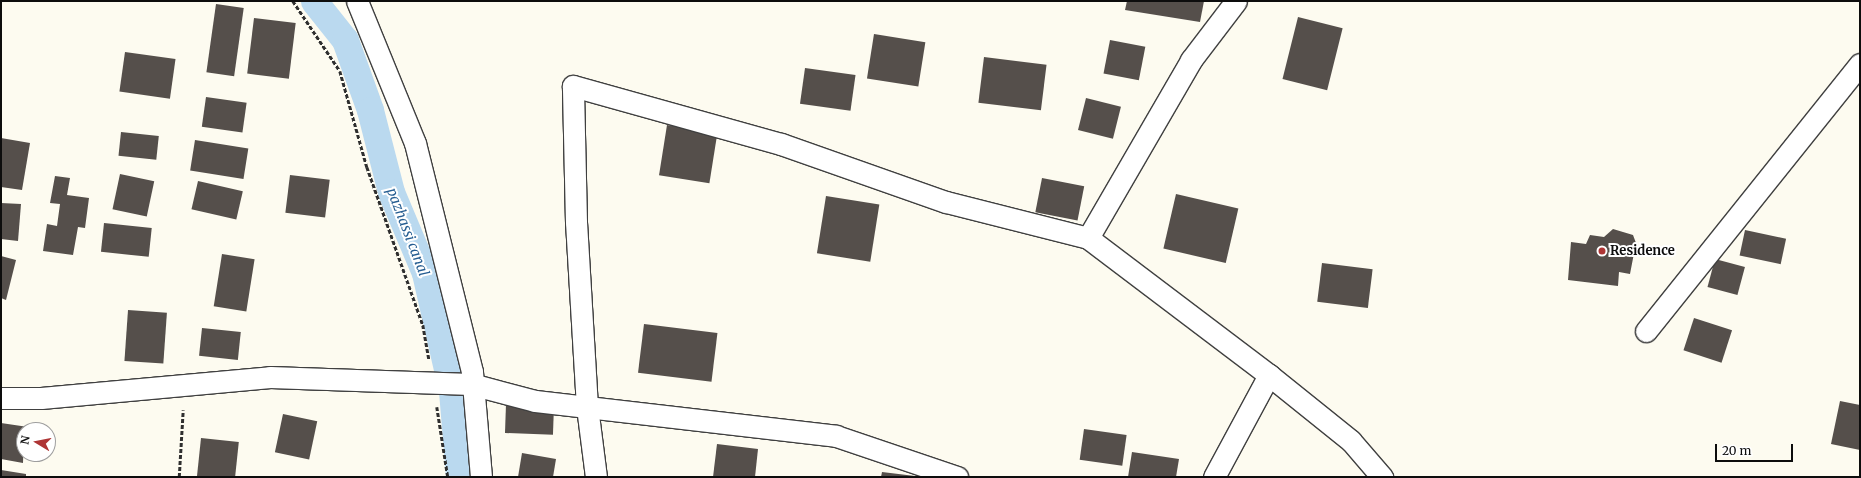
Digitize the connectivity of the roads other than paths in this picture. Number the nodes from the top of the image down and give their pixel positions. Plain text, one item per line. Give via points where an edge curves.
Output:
1 (357, 1) edge
2 (1236, 1) edge
3 (1860, 64) edge
4 (1088, 238) junction
5 (1646, 331) dead end
6 (1269, 375) junction
7 (472, 384) junction
8 (1, 398) edge
9 (587, 407) junction
10 (481, 477) edge
11 (596, 477) edge
12 (958, 477) edge
13 (1214, 477) edge
14 (1382, 477) edge

1 - 7 street via 415,143
2 - 4 street via 1191,60
3 - 5 street
4 - 6 street
4 - 9 street via 946,202 781,144 573,86 576,222
6 - 13 street
6 - 14 street via 1351,441
7 - 8 street via 270,377 41,398
7 - 9 street via 535,401
7 - 10 street
9 - 11 street
9 - 12 street via 836,436

